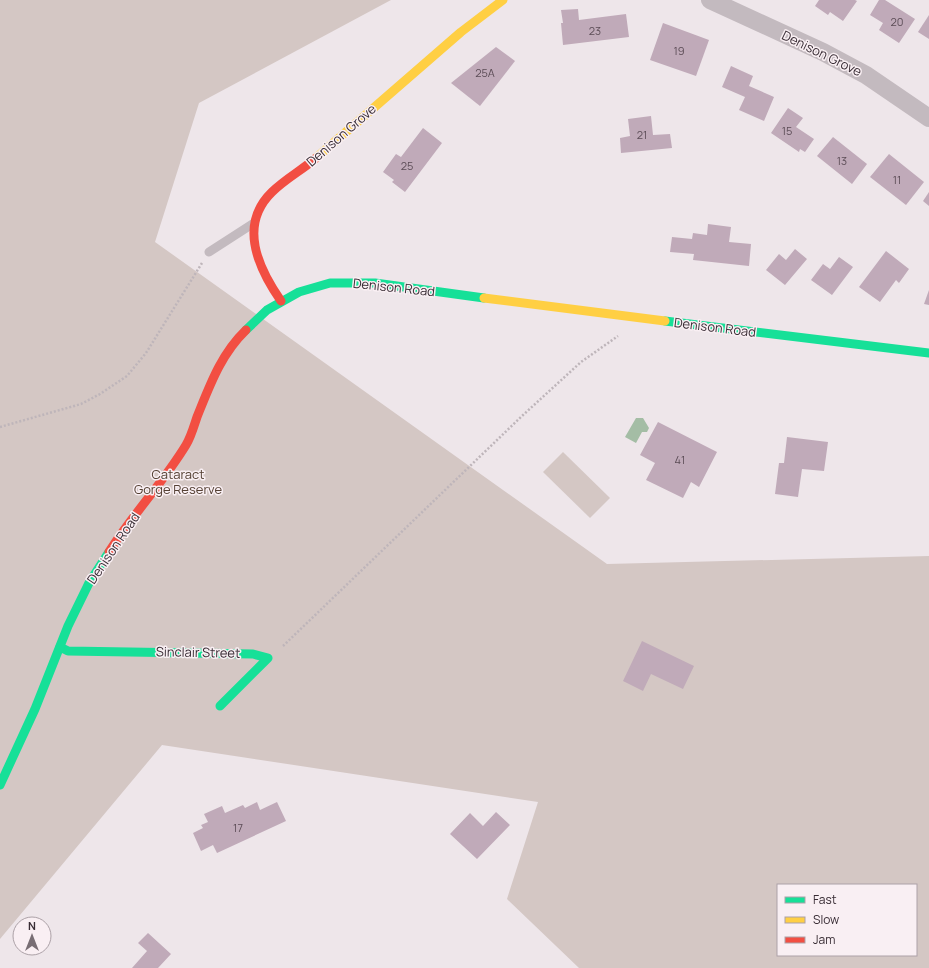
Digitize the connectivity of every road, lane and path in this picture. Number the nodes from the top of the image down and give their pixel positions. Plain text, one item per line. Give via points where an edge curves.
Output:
1 (503, 0) edge
2 (710, 0) edge
3 (929, 118) edge
4 (254, 223) junction
5 (209, 252) joint
6 (281, 301) junction
7 (620, 335) dead end
8 (929, 353) edge
9 (0, 427) edge
10 (60, 647) junction
11 (268, 658) junction
12 (220, 706) dead end
13 (0, 785) edge

1 - 4 street, Denison Grove via 461,32 302,170 278,187 264,201
2 - 3 street, Denison Grove via 823,52 866,75
4 - 5 lane
4 - 6 street, Denison Grove via 259,267
5 - 9 path via 128,376 81,404
6 - 8 street, Denison Road via 315,286 351,281 376,283 596,313
6 - 10 street, Denison Road via 255,321 225,354 187,443 100,564
7 - 11 path via 581,362 527,411
10 - 11 street, Sinclair Street via 68,650 253,654
10 - 13 street, Denison Road
11 - 12 street, Sinclair Street

